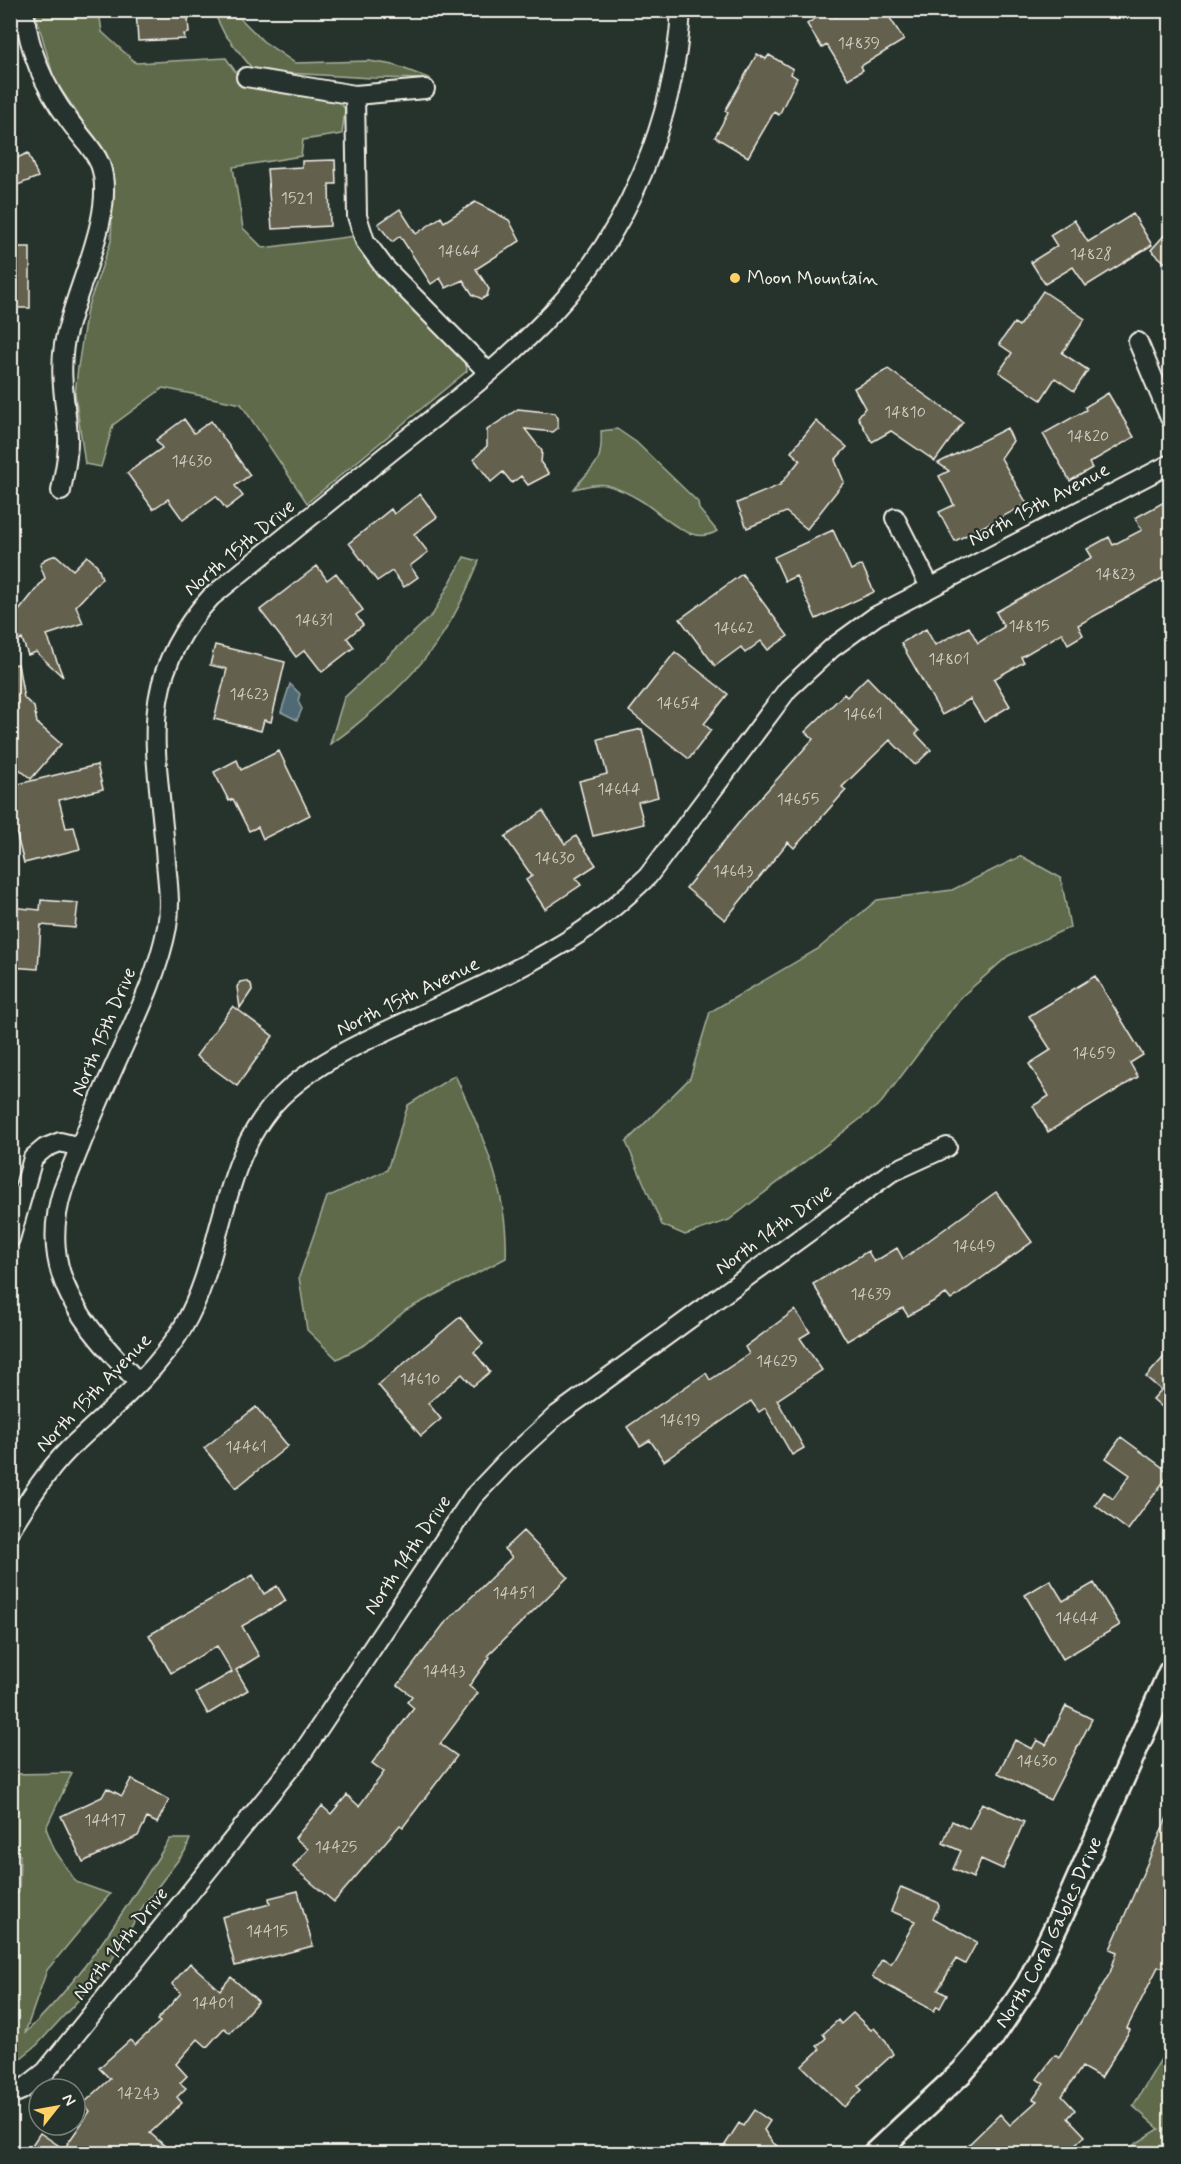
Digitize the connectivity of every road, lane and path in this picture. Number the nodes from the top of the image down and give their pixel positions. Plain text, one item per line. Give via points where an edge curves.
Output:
1 (24, 10) edge
2 (681, 10) edge
3 (246, 77) dead end
4 (425, 89) dead end
5 (355, 95) junction
6 (1138, 342) dead end
7 (488, 372) junction
8 (1170, 418) edge
9 (1170, 464) edge
10 (61, 491) dead end
11 (895, 518) dead end
12 (930, 587) junction
13 (80, 1147) junction
14 (947, 1147) dead end
15 (10, 1239) edge
16 (139, 1383) junction
17 (10, 1530) edge
18 (1170, 1672) edge
19 (10, 2095) edge
20 (874, 2154) edge

1 - 10 street via 35,61 53,97 99,164 105,186 104,209 64,346 63,406 68,437
2 - 7 street, North 15th Drive via 662,118 621,214 589,267 553,313
3 - 5 street
4 - 5 street
5 - 7 street via 357,216 365,241 385,268
6 - 8 street
7 - 13 street, North 15th Drive via 211,597 176,643 157,696 154,741 164,817 167,927 155,970
9 - 12 street, North 15th Avenue
11 - 12 street
12 - 16 street, North 15th Avenue via 849,635 788,688 648,876 621,901 532,962 327,1061 273,1105 251,1137 233,1176 194,1305 183,1328 159,1363
13 - 15 street via 60,1142 33,1158
13 - 16 street, North 15th Drive via 56,1212 54,1231 61,1280 92,1333
14 - 19 street, North 14th Drive via 890,1173 557,1415 508,1460 461,1514 339,1701 272,1793 46,2071
16 - 17 street, North 15th Avenue via 68,1451 33,1491
18 - 20 street, North Coral Gables Drive via 1028,1984 991,2040

